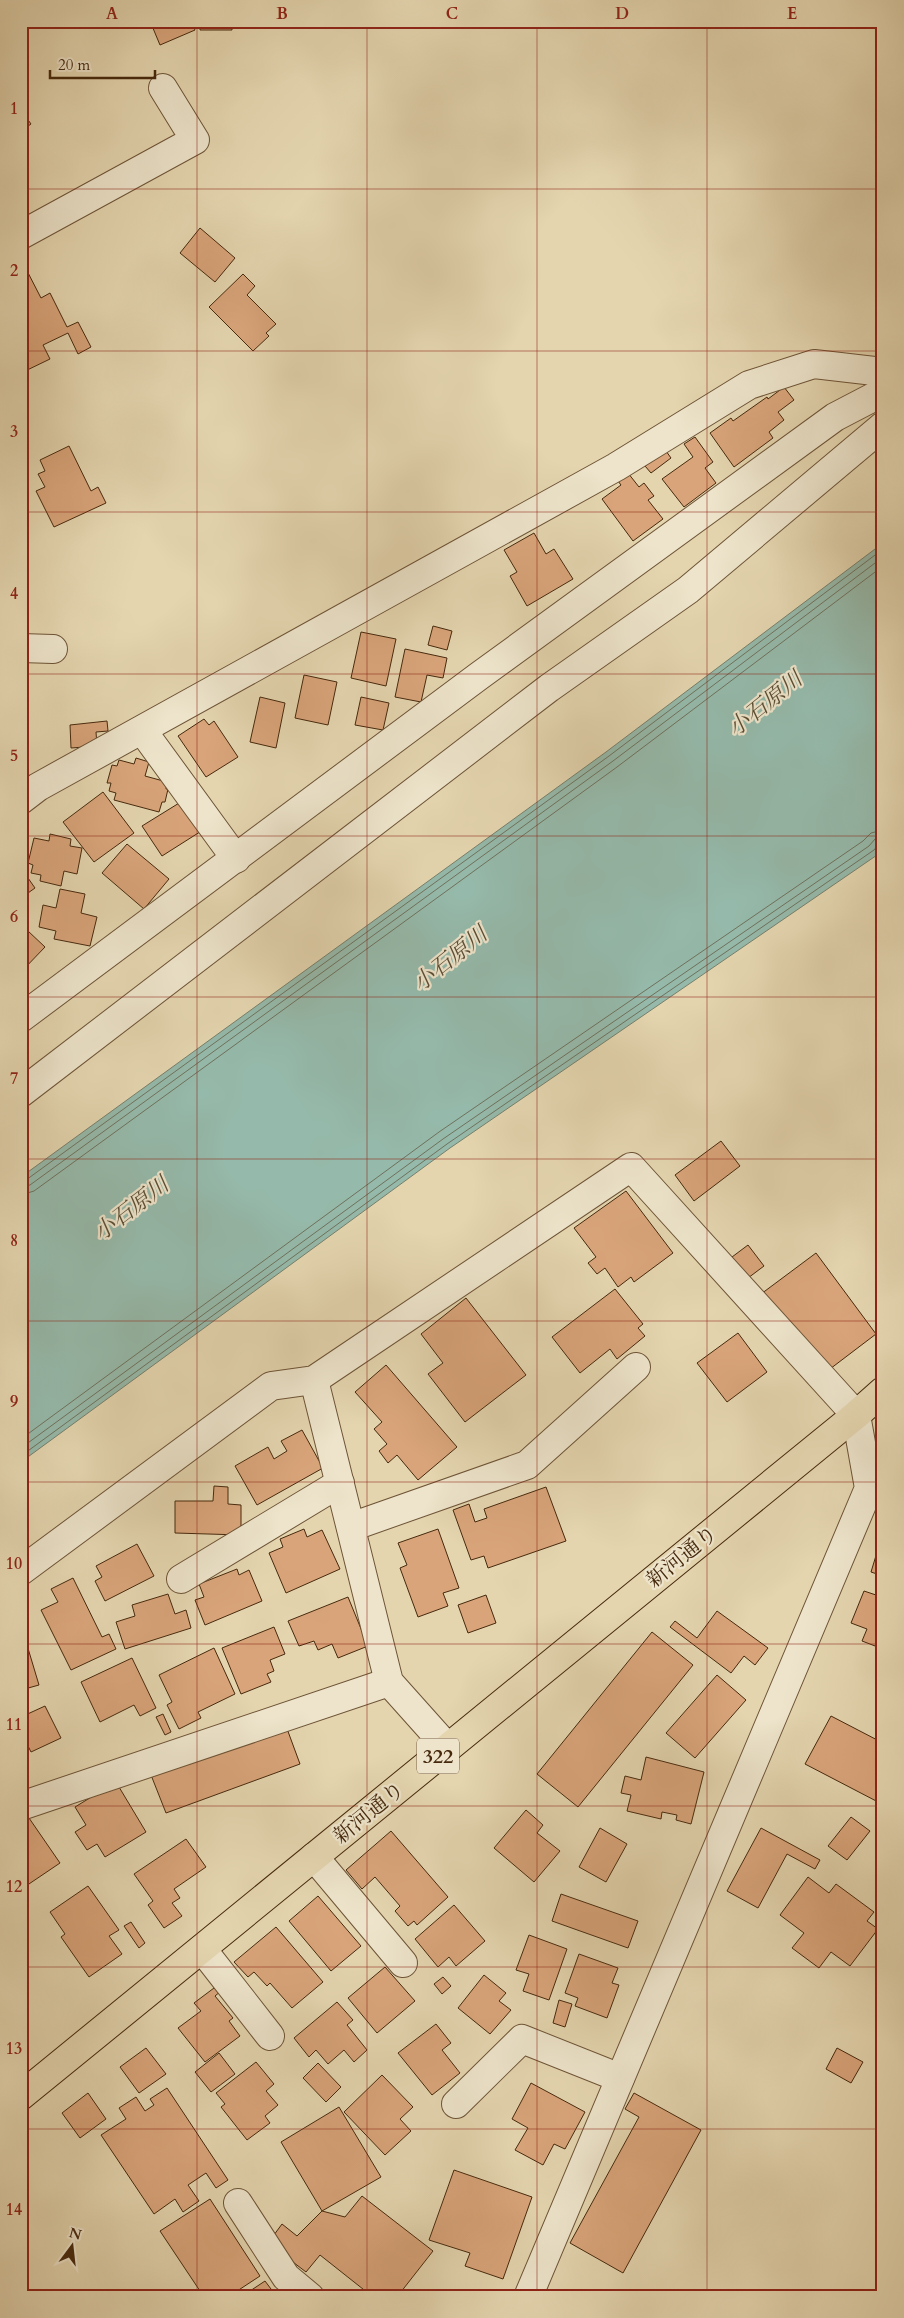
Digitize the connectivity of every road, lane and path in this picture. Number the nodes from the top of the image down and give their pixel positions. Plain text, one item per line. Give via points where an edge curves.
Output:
1 (163, 88) dead end
2 (21, 235) edge
3 (883, 372) edge
4 (883, 392) edge
5 (883, 426) edge
6 (21, 648) edge
7 (53, 649) dead end
8 (142, 730) junction
9 (21, 800) edge
10 (236, 859) junction
11 (21, 1018) edge
12 (21, 1093) edge
13 (636, 1367) dead end
14 (314, 1380) junction
15 (883, 1391) edge
16 (856, 1415) junction
17 (340, 1484) junction
18 (876, 1493) edge
19 (351, 1527) junction
20 (21, 1571) edge
21 (181, 1579) dead end
22 (390, 1682) junction
23 (448, 1748) junction
24 (21, 1806) edge
25 (314, 1857) junction
26 (202, 1949) junction
27 (403, 1963) dead end
28 (270, 2036) dead end
29 (620, 2078) junction
30 (21, 2096) edge
31 (456, 2104) dead end
32 (238, 2204) dead end
33 (310, 2297) edge
34 (528, 2297) edge

1 - 2 street via 195,140
3 - 8 street via 814,364 749,385 616,467
4 - 10 street via 835,417 479,676
5 - 12 street via 688,590 549,688
6 - 7 street
8 - 9 street via 38,787
8 - 10 street
10 - 11 street
13 - 19 street via 526,1465
14 - 16 street via 631,1167
14 - 17 street
14 - 20 street via 271,1386
15 - 16 highway, 322
16 - 18 street
16 - 23 highway, 新河通り / 322
17 - 19 street
17 - 21 street
18 - 29 street
19 - 22 street
22 - 23 street
22 - 24 street
23 - 25 highway, 新河通り / 322
25 - 26 highway, 新河通り / 322
25 - 27 street
26 - 28 street
26 - 30 highway, 新河通り / 322
29 - 31 street via 522,2039
29 - 34 street
32 - 33 street via 286,2277

